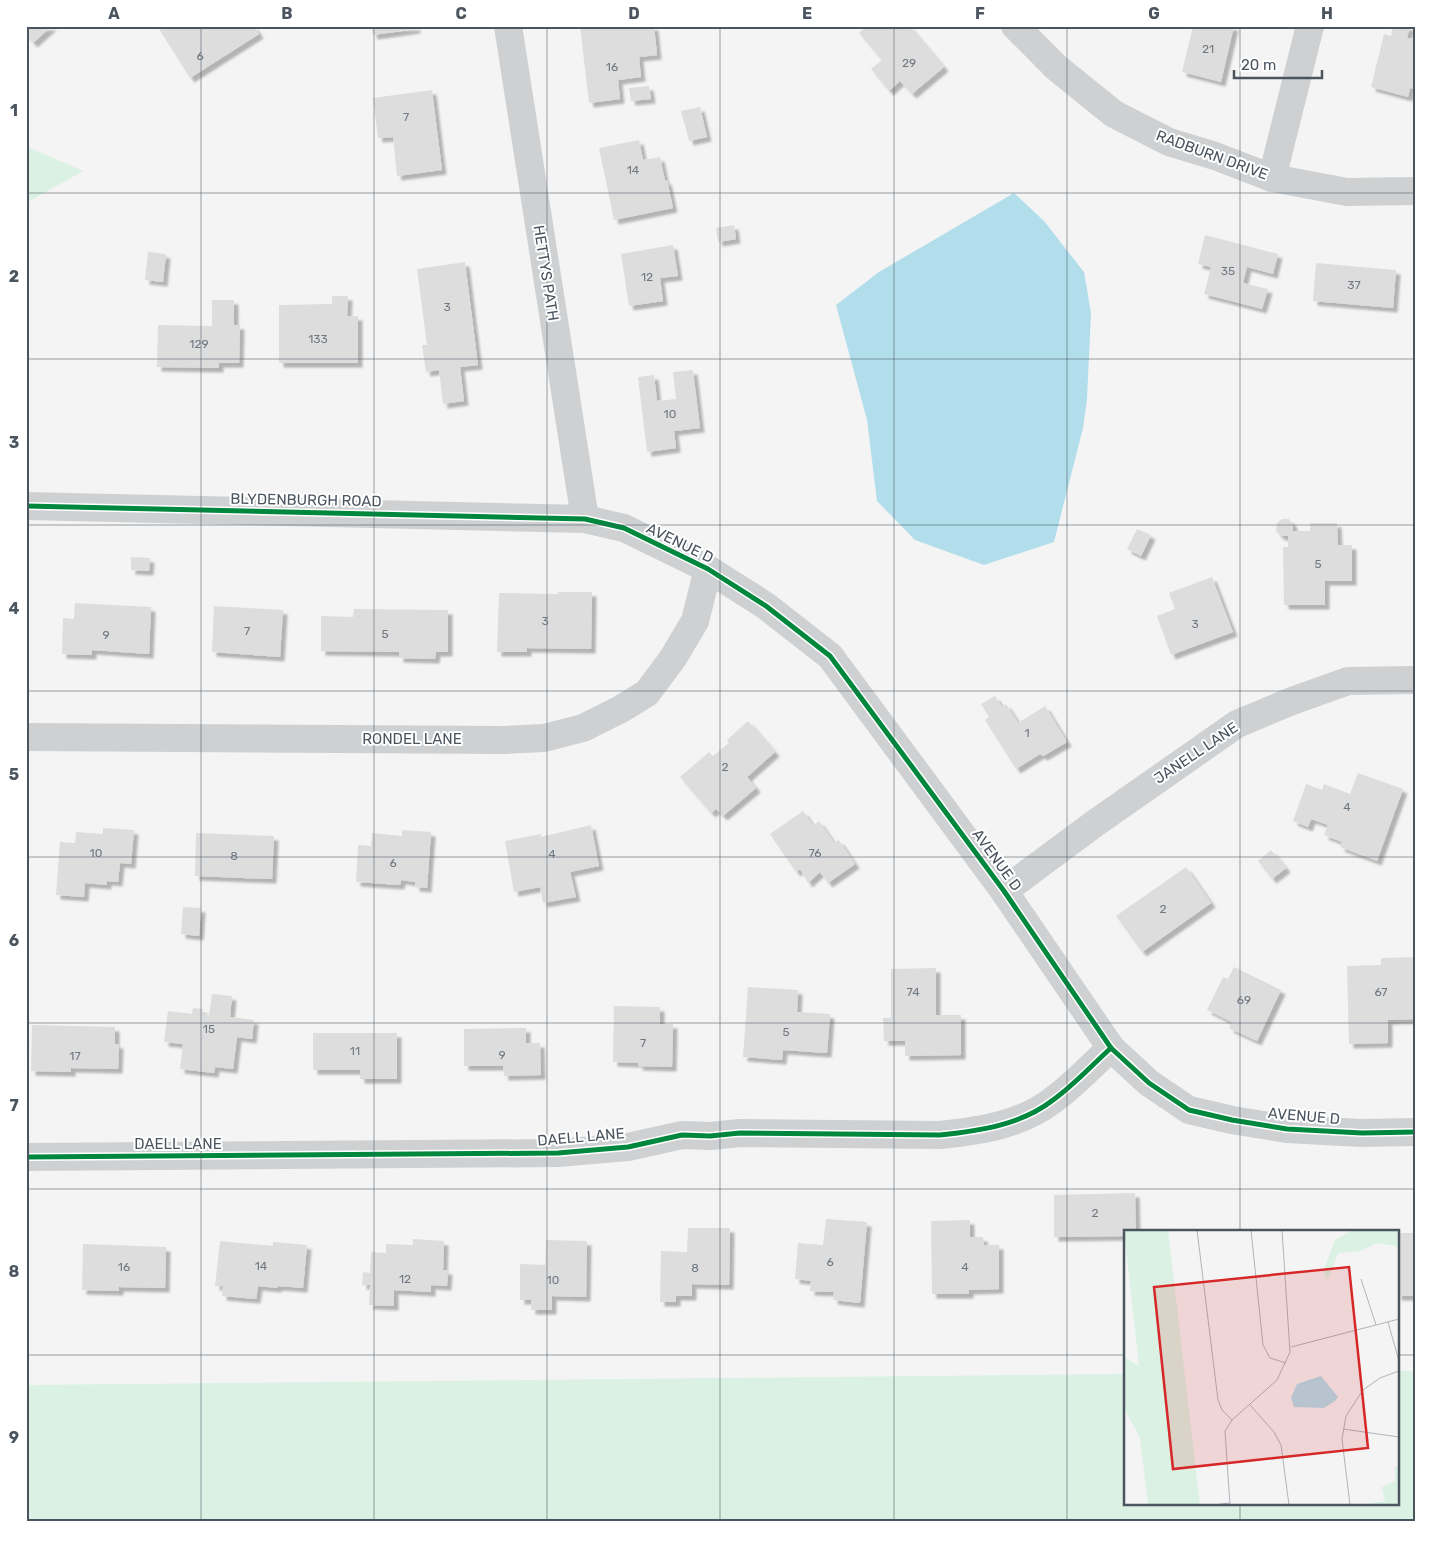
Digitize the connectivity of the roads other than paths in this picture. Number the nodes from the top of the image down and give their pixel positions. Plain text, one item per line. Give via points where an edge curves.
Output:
1 (508, 26) edge
2 (1016, 26) edge
3 (1310, 26) edge
4 (1272, 178) junction
5 (1415, 191) edge
6 (26, 506) edge
7 (585, 519) junction
8 (708, 569) junction
9 (1415, 680) edge
10 (26, 737) edge
11 (1004, 891) junction
12 (1111, 1048) junction
13 (1415, 1132) edge
14 (26, 1158) edge

1 - 7 street, HETTYS PATH
2 - 4 street, RADBURN DRIVE via 1057,68 1114,114 1168,142
3 - 4 street
4 - 5 street, RADBURN DRIVE via 1347,192
6 - 7 street, BLYDENBURGH ROAD
7 - 8 street, AVENUE D via 624,528
8 - 10 street, RONDEL LANE via 695,621 647,693 583,728 544,738
8 - 11 street, AVENUE D via 766,606 830,656
9 - 11 street, JANELL LANE via 1348,681 1292,700 1237,724
11 - 12 street, AVENUE D
12 - 13 street, AVENUE D via 1149,1083 1189,1110 1287,1129 1362,1134
12 - 14 street, DAELL LANE via 1053,1101 1021,1118 981,1130 948,1134 682,1135 628,1147 558,1153

